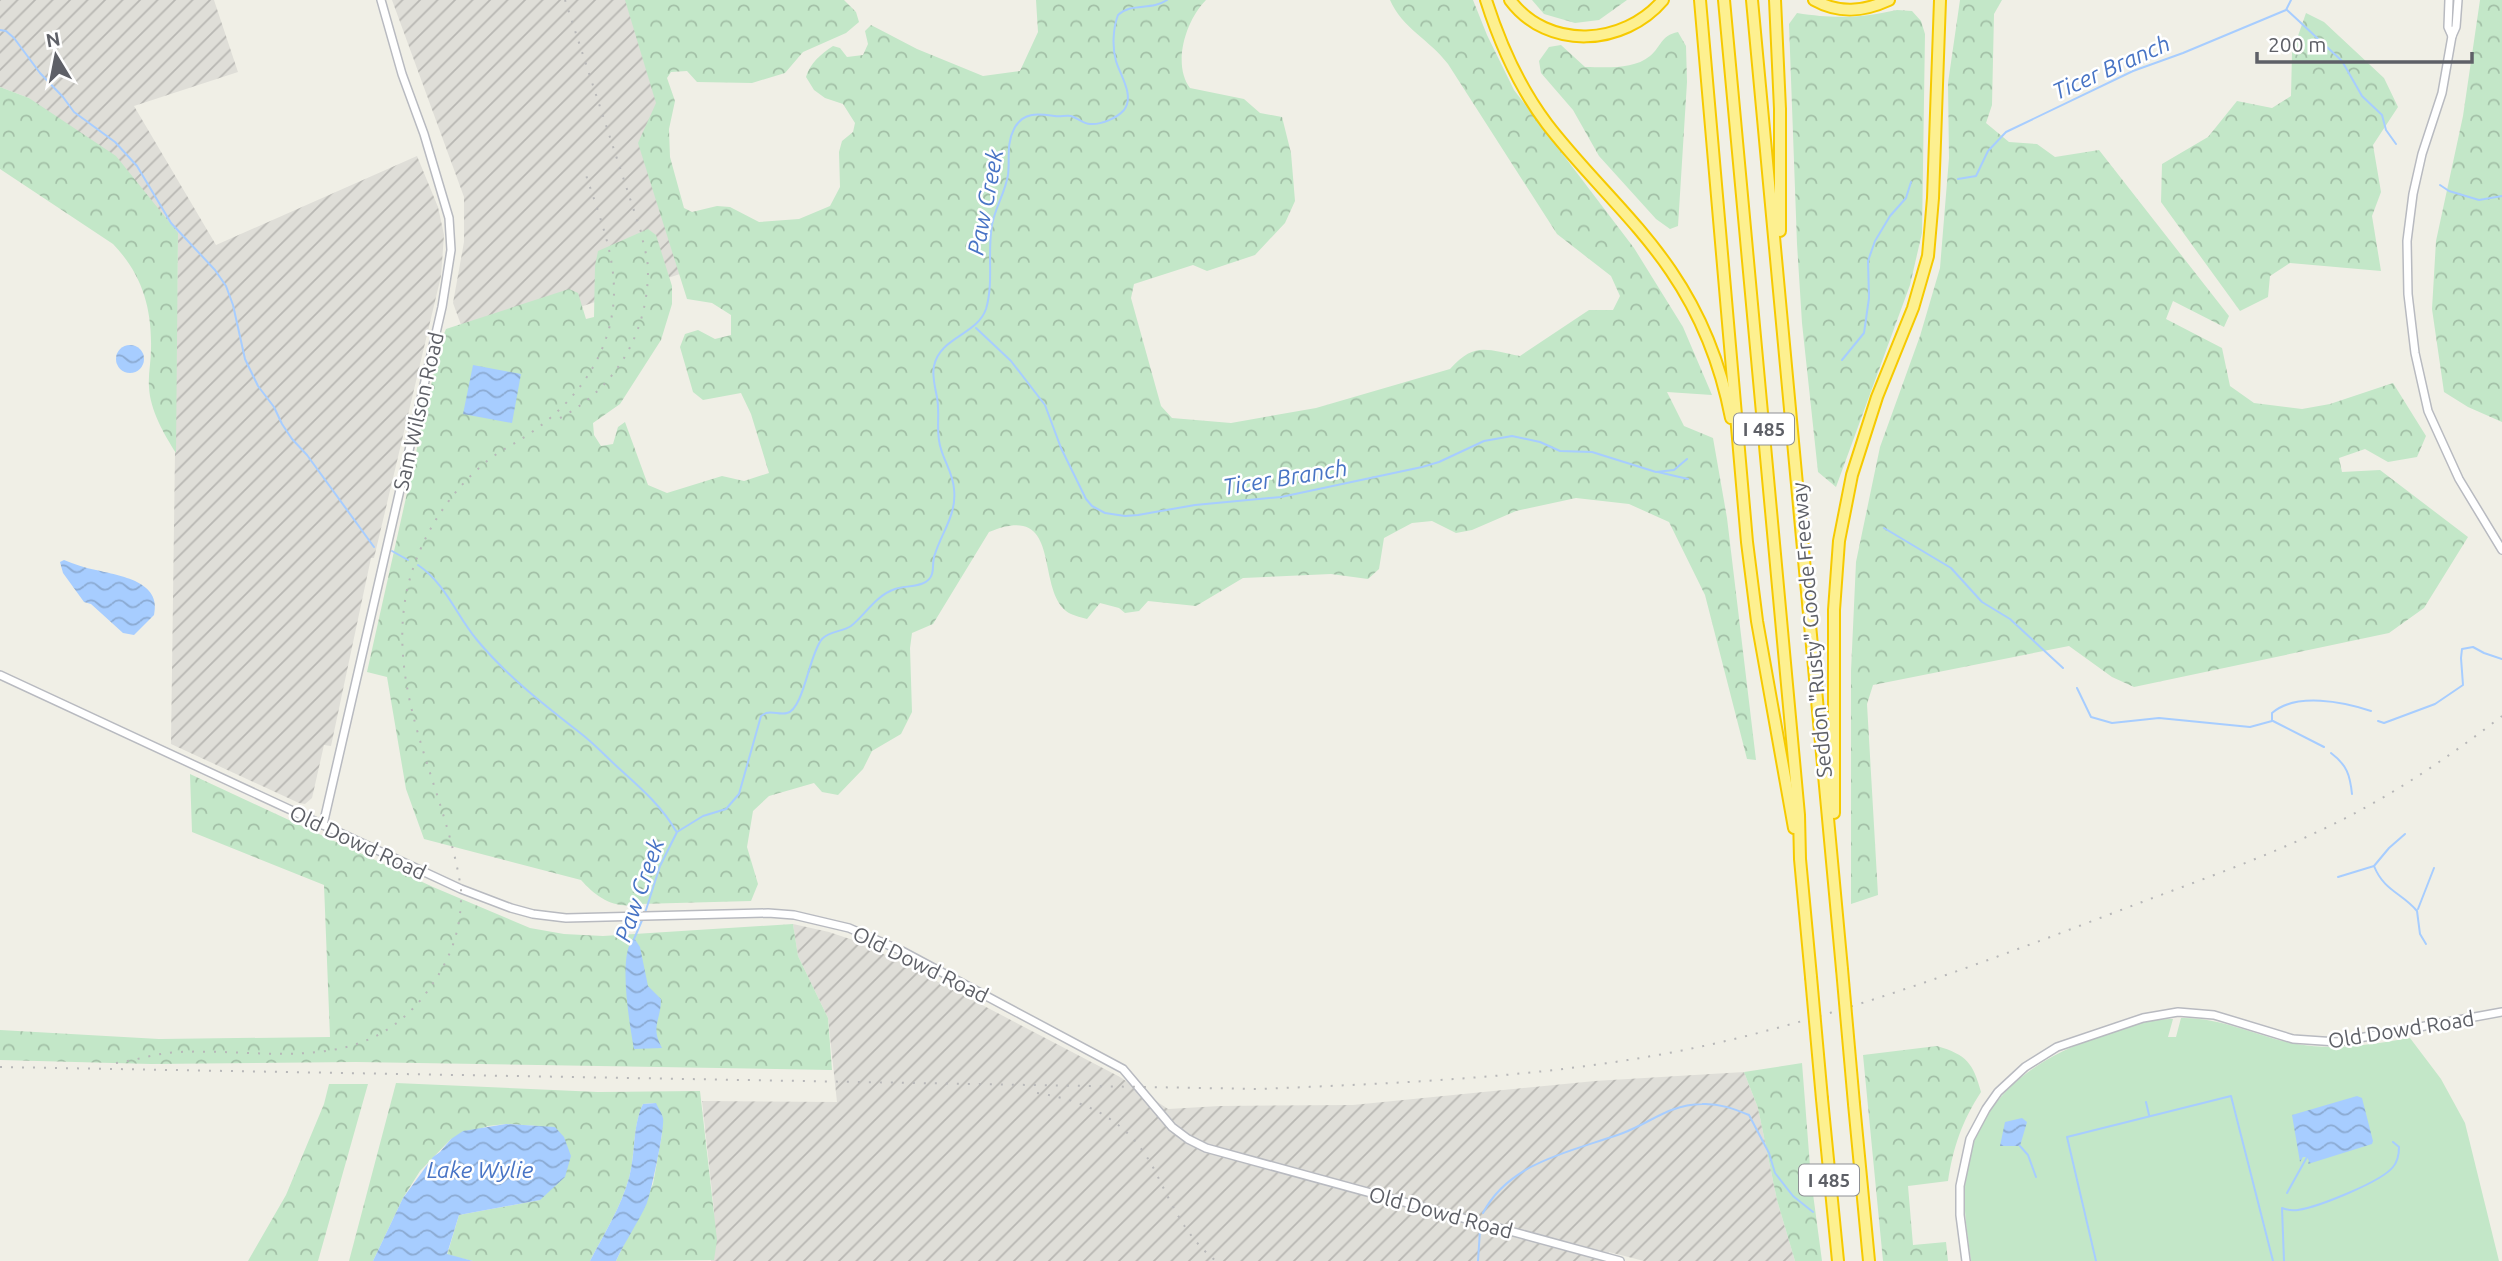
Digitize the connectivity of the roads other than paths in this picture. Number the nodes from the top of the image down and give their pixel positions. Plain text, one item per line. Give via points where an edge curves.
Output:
1 (381, 0) edge
2 (1486, 0) edge
3 (1510, 0) edge
4 (1663, 0) edge
5 (1700, 0) edge
6 (1724, 0) edge
7 (1752, 0) edge
8 (1775, 0) edge
9 (1814, 0) edge
10 (1889, 0) edge
11 (1940, 0) edge
12 (2449, 0) edge
13 (2458, 0) edge
14 (2452, 36) junction
15 (1781, 300) junction
16 (1741, 476) junction
17 (2502, 550) edge
18 (0, 675) edge
19 (323, 825) junction
20 (1800, 859) junction
21 (1833, 869) junction
22 (2502, 1012) edge
23 (1620, 1261) edge
24 (1838, 1261) edge
25 (1869, 1261) edge
26 (1966, 1261) edge

1 - 19 street, Sam Wilson Road via 445,200 451,250 442,307
2 - 16 highway via 1502,45 1537,110 1651,243 1693,307 1724,389
3 - 4 highway via 1553,32 1583,37 1624,29 1648,16
5 - 16 highway
6 - 20 highway, Seddon "Rusty" Goode Freeway / I 485
7 - 15 highway, Seddon "Rusty" Goode Freeway / I 485
8 - 15 highway
9 - 10 highway via 1849,10 1868,9
11 - 21 highway via 1928,256 1852,475 1839,541
12 - 14 street
13 - 14 street
14 - 17 street via 2442,93 2413,194 2407,241 2408,294 2428,411 2459,479
15 - 21 highway, Seddon "Rusty" Goode Freeway / I 485
16 - 20 highway via 1756,621
18 - 19 street, Old Dowd Road
19 - 23 street, Old Dowd Road via 461,889 533,914 566,918 777,913 849,928 902,951 1123,1069 1172,1127 1206,1148
20 - 24 highway, Seddon "Rusty" Goode Freeway / I 485, bridge
21 - 25 highway, Seddon "Rusty" Goode Freeway / I 485, bridge
22 - 26 street, Old Dowd Road via 2337,1042 2307,1041 2214,1015 2178,1012 2129,1022 2057,1047 2025,1067 1998,1092 1970,1139 1959,1194

